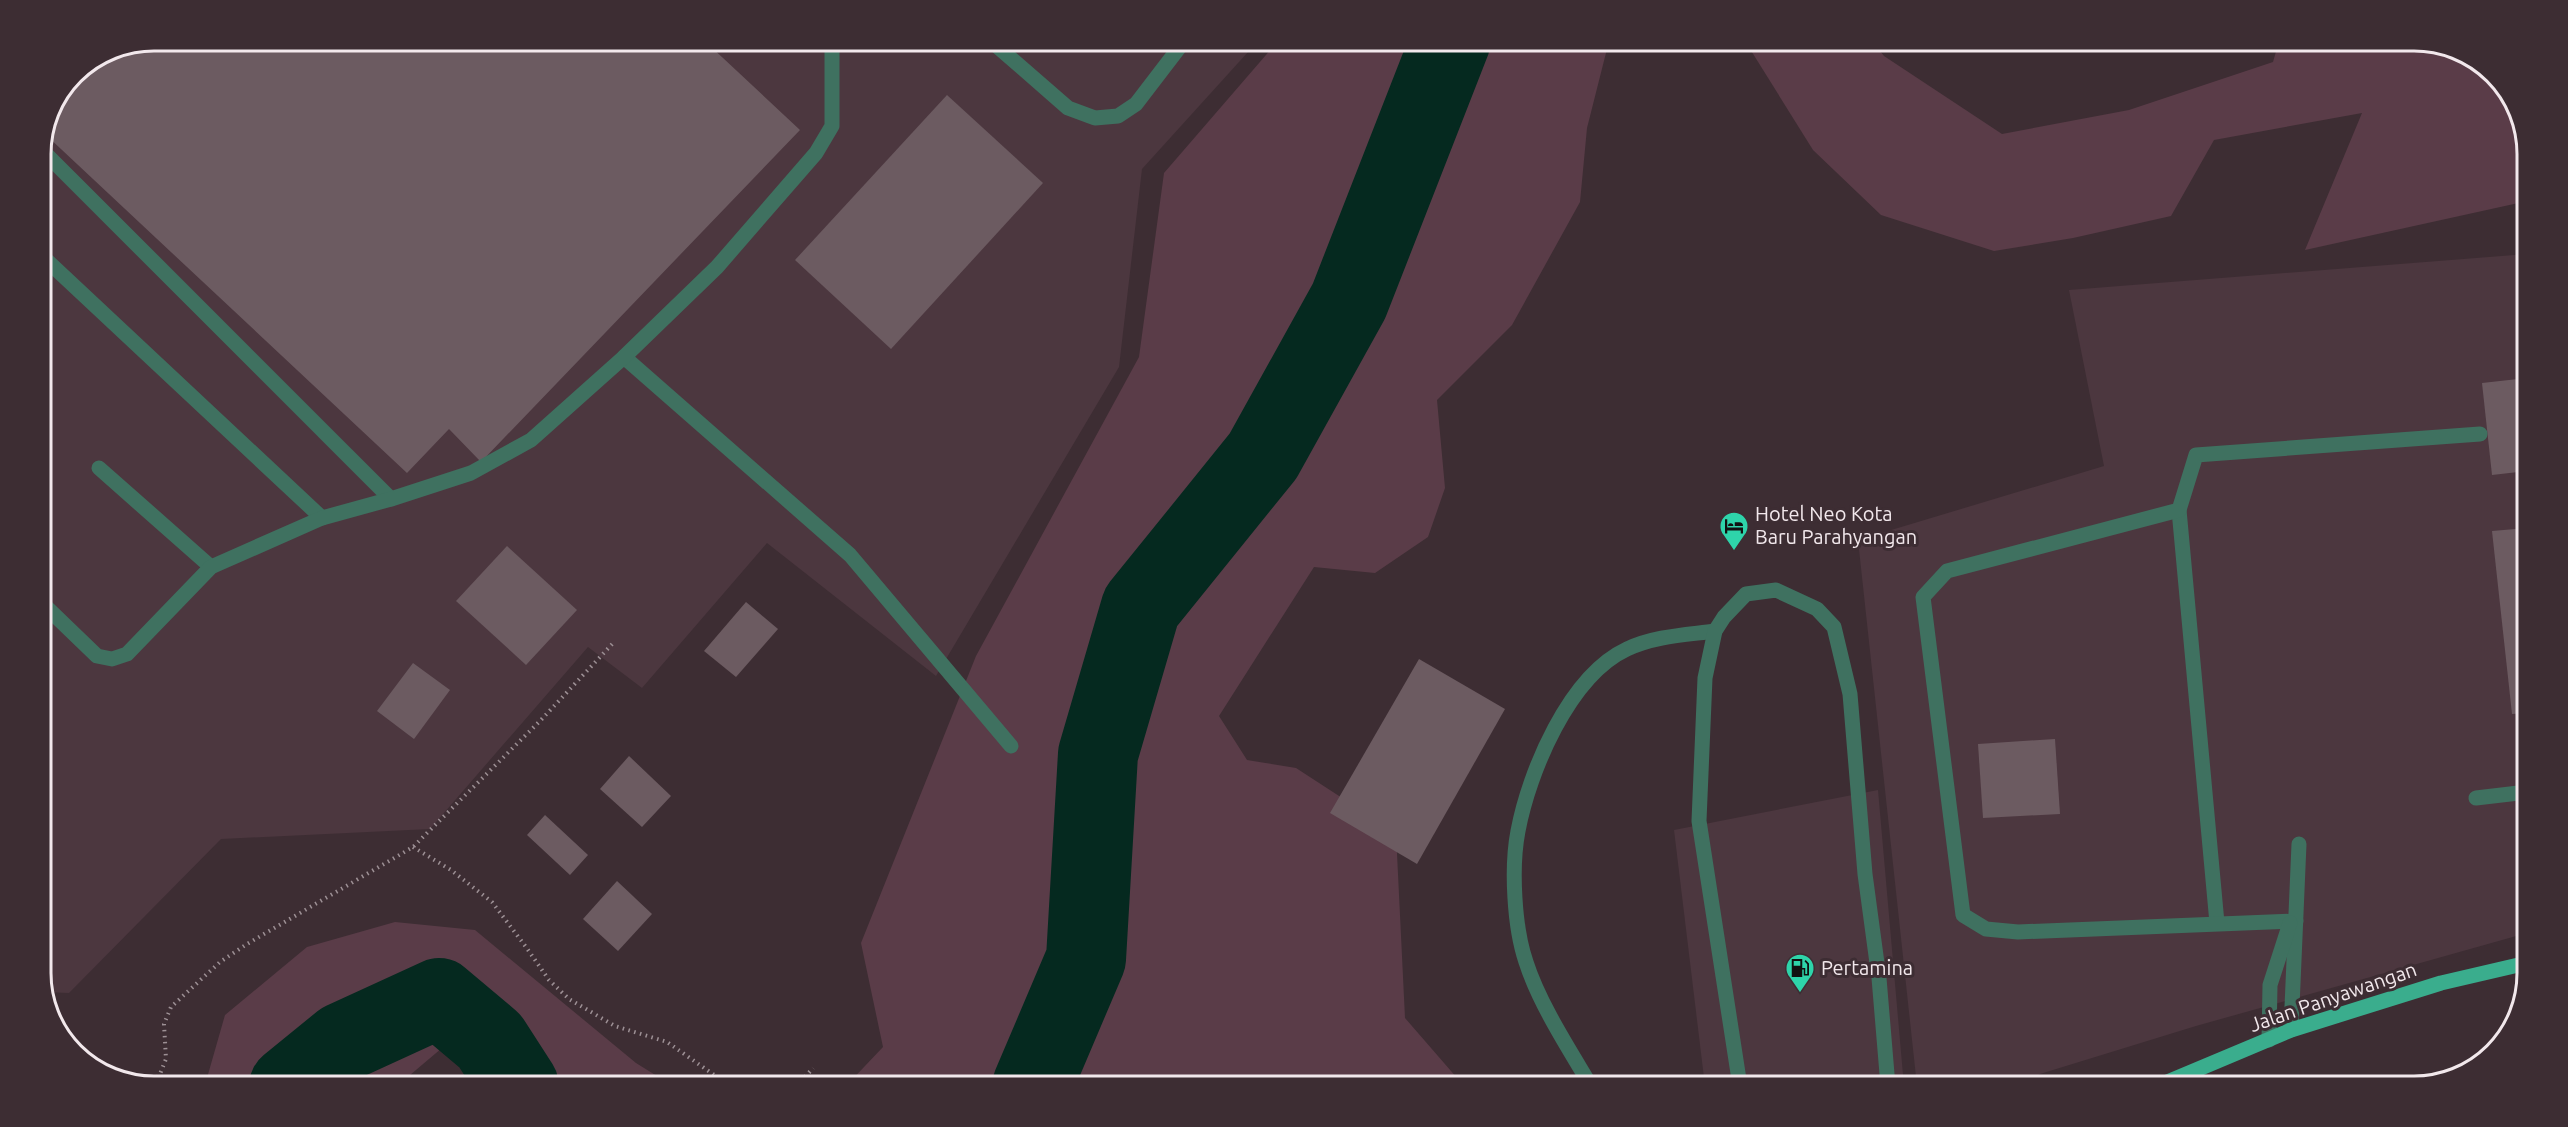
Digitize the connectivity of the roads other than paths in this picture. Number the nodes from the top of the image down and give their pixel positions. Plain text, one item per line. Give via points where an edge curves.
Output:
1 (832, 51) edge
2 (1003, 51) edge
3 (1177, 51) edge
4 (51, 159) edge
5 (51, 264) edge
6 (624, 357) junction
7 (2481, 434) dead end
8 (99, 468) dead end
9 (391, 499) junction
10 (2179, 510) junction
11 (322, 518) junction
12 (211, 567) junction
13 (51, 612) edge
14 (1715, 631) junction
15 (1011, 746) dead end
16 (2517, 793) edge
17 (2476, 798) dead end
18 (2299, 844) dead end
19 (2293, 921) junction
20 (2217, 923) junction
21 (2517, 966) edge
22 (2291, 1030) junction
23 (2269, 1040) junction
24 (1585, 1076) edge
25 (1738, 1076) edge
26 (1887, 1076) edge
27 (2182, 1076) edge

1 - 6 lane via 832,126 816,153 717,267
2 - 3 lane via 1068,108 1095,118 1118,116 1136,104
4 - 9 lane
5 - 11 lane
6 - 9 lane via 531,440 471,473
6 - 15 lane via 850,555
7 - 10 lane via 2196,455
8 - 12 lane
9 - 11 lane
10 - 20 lane
10 - 20 lane via 1947,571 1923,597 1963,915 1986,929 2018,932
11 - 12 lane
12 - 13 lane via 127,654 112,659 97,656
14 - 24 lane via 1661,637 1625,650 1590,675 1560,719 1532,780 1517,832 1514,896 1526,961 1556,1028
14 - 25 lane via 1705,678 1699,821
14 - 26 lane via 1746,594 1776,590 1817,609 1834,627 1850,694
16 - 17 lane
18 - 19 lane
19 - 20 lane
19 - 22 lane
19 - 23 lane via 2270,985
21 - 22 main road, Jalan Panyawangan via 2441,983
22 - 23 main road, Jalan Panyawangan
23 - 27 main road, Jalan Panyawangan

